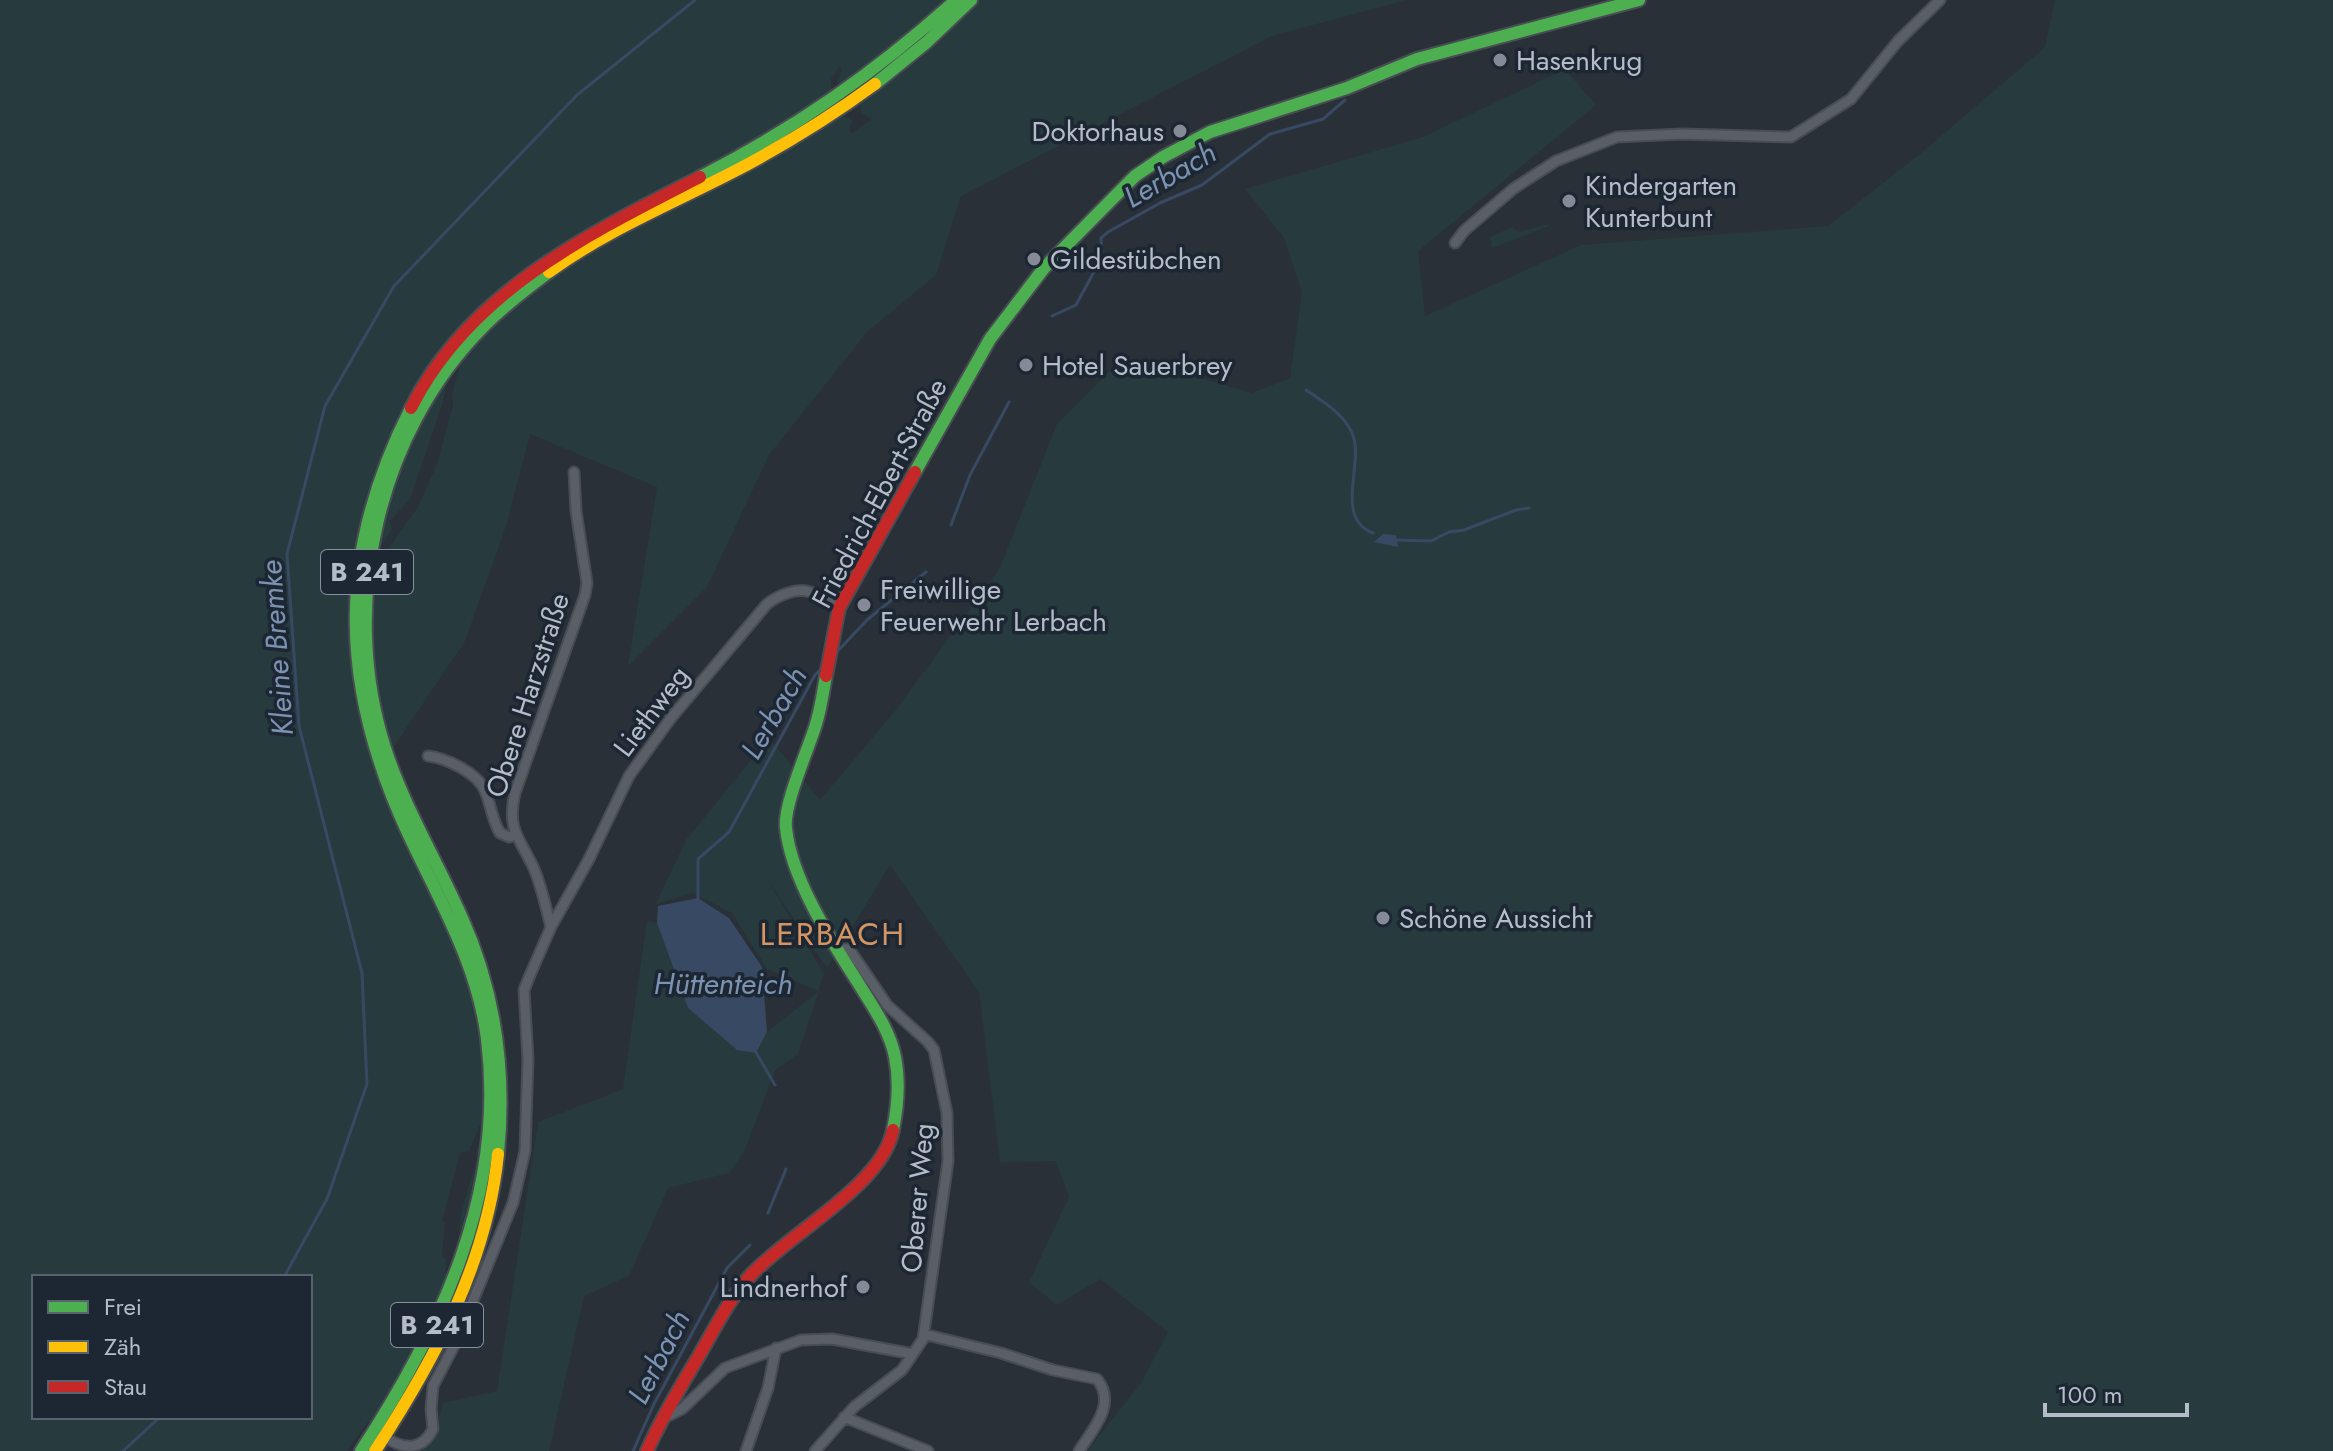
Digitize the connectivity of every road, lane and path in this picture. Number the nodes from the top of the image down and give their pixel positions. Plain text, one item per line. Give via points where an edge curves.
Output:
1 (956, 0) edge
2 (971, 0) edge
3 (1639, 0) edge
4 (1940, 0) edge
5 (1455, 243) dead end
6 (574, 472) dead end
7 (839, 608) junction
8 (428, 756) dead end
9 (516, 835) junction
10 (551, 927) junction
11 (837, 949) junction
12 (927, 1335) dead end
13 (776, 1348) junction
14 (913, 1354) junction
15 (844, 1417) junction
16 (662, 1419) junction
17 (385, 1437) junction
18 (361, 1451) edge
19 (375, 1451) edge
20 (647, 1451) edge
21 (746, 1451) edge
22 (815, 1451) edge
23 (928, 1451) edge
24 (1079, 1451) edge

1 - 18 main road, B 241 via 882,65 809,117 584,237 513,285 439,362 386,456 356,577 354,647 361,699 386,782 470,967 487,1034 492,1116 478,1215 455,1283 424,1350
2 - 17 main road, B 241 via 888,74 813,127 589,246 520,294 451,364 415,420 390,475 367,578 365,646 372,698 395,778 480,964 499,1047 503,1117 492,1202 469,1279 434,1354
3 - 7 main road, Friedrich-Ebert-Straße via 1417,59 1347,88 1222,127 1150,165 1044,268 990,339
4 - 5 street via 1851,99 1791,137 1617,137 1556,161 1513,189
6 - 9 street, Obere Harzstraße via 587,583 515,793 510,812
7 - 10 street, Liethweg via 810,592 790,593 767,604 629,776
7 - 11 main road, Friedrich-Ebert-Straße via 817,722 785,824 791,858
8 - 9 street, Obere Harzstraße via 477,779 500,833
9 - 10 street, Obere Harzstraße via 534,870
10 - 17 street via 524,990 525,1151 513,1203 433,1386 430,1436 408,1448
11 - 14 street, Oberer Weg via 849,949 887,1005 931,1045 943,1089 948,1150 943,1212 924,1334
11 - 16 main road, Friedrich-Ebert-Straße via 895,1057 897,1117 890,1138 859,1187 766,1258 746,1280
12 - 24 street via 1097,1379 1104,1390 1104,1410
13 - 14 street via 821,1338
13 - 16 street via 721,1370 691,1402
13 - 21 street
14 - 15 street, Oberer Weg
15 - 22 street, Oberer Weg
15 - 23 street
16 - 20 main road, Friedrich-Ebert-Straße
17 - 19 main road, B 241

